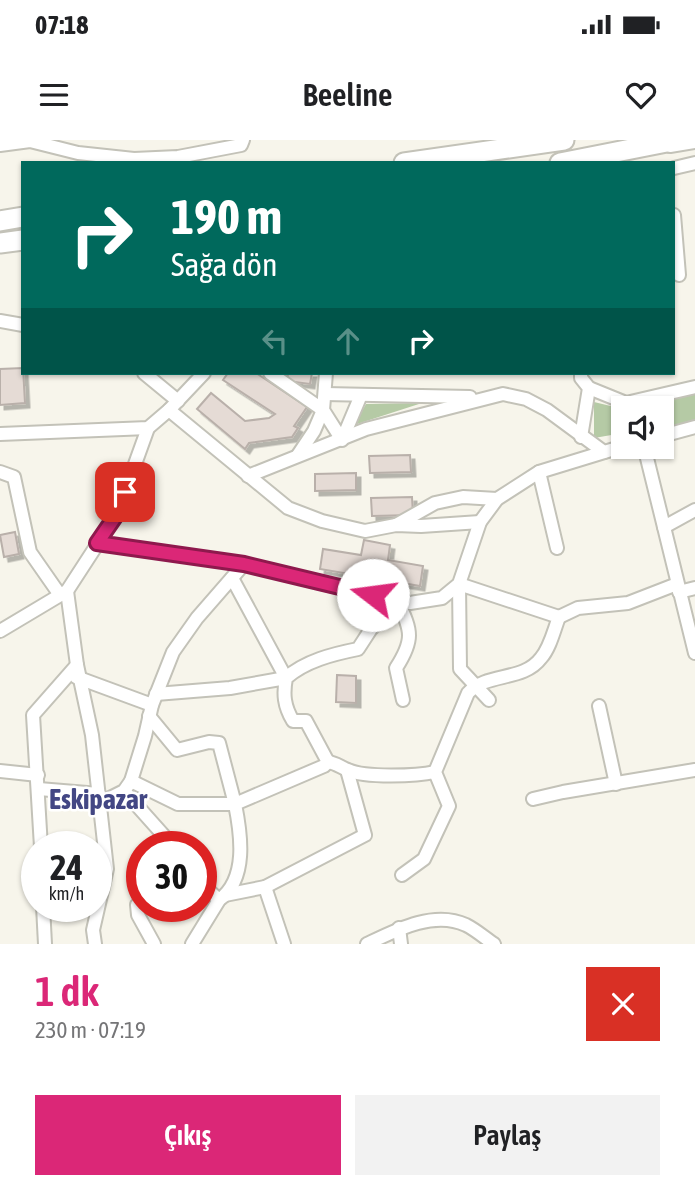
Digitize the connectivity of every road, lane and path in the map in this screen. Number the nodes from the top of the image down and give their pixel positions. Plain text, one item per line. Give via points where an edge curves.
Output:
1 (243, 140) edge
2 (563, 140) edge
3 (677, 140) edge
4 (695, 142) edge
5 (0, 145) edge
6 (418, 161) edge
7 (570, 161) edge
8 (578, 161) edge
9 (695, 163) edge
10 (675, 168) edge
11 (21, 217) edge
12 (0, 220) edge
13 (675, 227) edge
14 (21, 240) edge
15 (0, 243) edge
16 (679, 275) dead end
17 (0, 321) edge
18 (21, 325) edge
19 (146, 375) edge
20 (202, 375) edge
21 (273, 375) edge
22 (326, 375) edge
23 (580, 375) edge
24 (695, 387) edge
25 (589, 388) junction
26 (325, 394) junction
27 (361, 395) junction
28 (488, 397) junction
29 (173, 405) junction
30 (323, 410) junction
31 (148, 428) junction
32 (695, 428) edge
33 (674, 433) edge
34 (0, 434) edge
35 (582, 437) junction
36 (342, 440) junction
37 (611, 450) edge
38 (604, 452) junction
39 (298, 455) junction
40 (647, 459) edge
41 (0, 472) edge
42 (539, 472) junction
43 (247, 476) junction
44 (497, 499) junction
45 (695, 510) edge
46 (481, 522) junction
47 (396, 525) junction
48 (664, 527) junction
49 (97, 543) junction
50 (557, 548) dead end
51 (244, 564) junction
52 (232, 578) junction
53 (459, 584) junction
54 (678, 588) junction
55 (695, 588) edge
56 (64, 593) junction
57 (398, 602) junction
58 (559, 617) junction
59 (0, 631) edge
60 (695, 653) edge
61 (75, 673) junction
62 (286, 678) junction
63 (475, 686) junction
64 (403, 700) dead end
65 (489, 700) dead end
66 (152, 705) junction
67 (599, 706) dead end
68 (328, 762) junction
69 (348, 770) junction
70 (695, 770) edge
71 (0, 771) edge
72 (435, 772) junction
73 (38, 782) junction
74 (616, 784) junction
75 (127, 786) junction
76 (100, 798) junction
77 (533, 799) dead end
78 (235, 804) junction
79 (40, 831) edge
80 (162, 831) edge
81 (402, 875) dead end
82 (265, 887) junction
83 (217, 894) edge
84 (222, 898) junction
85 (44, 922) edge
86 (142, 922) edge
87 (399, 928) junction
88 (45, 944) edge
89 (95, 944) edge
90 (154, 944) edge
91 (192, 944) edge
92 (284, 944) edge
93 (367, 944) edge
94 (401, 944) edge
95 (494, 944) edge

1 - 5 street via 241,145 178,157 134,159 78,153 30,141
2 - 6 highway
3 - 7 highway
4 - 8 street
9 - 10 street
11 - 12 highway
13 - 16 street
14 - 15 highway
17 - 18 street
19 - 29 street
20 - 29 street
21 - 30 street
22 - 26 street
23 - 25 street
24 - 25 street via 626,403
25 - 35 street
26 - 27 street
26 - 30 street
27 - 28 street
27 - 36 street
28 - 35 street via 503,394 526,399
28 - 36 street via 366,429
29 - 31 street
29 - 43 street
30 - 36 street
30 - 39 street
31 - 34 street
31 - 49 street via 117,514
32 - 33 street
35 - 38 street
36 - 39 street
37 - 38 street
38 - 42 street
39 - 43 street
40 - 48 street
41 - 56 street via 14,477 30,552
42 - 44 street
42 - 50 street
43 - 47 street via 288,508 322,522 365,531
44 - 46 street
44 - 47 street via 463,497 435,503
45 - 48 street
46 - 47 street
46 - 53 street
48 - 54 street
49 - 51 street
49 - 56 street
51 - 52 street
51 - 57 street
52 - 62 street
52 - 66 street via 173,652
53 - 57 street via 442,598
53 - 58 street
53 - 63 street via 460,670
54 - 55 street
54 - 58 street via 628,603 578,607
54 - 60 street
56 - 59 street
56 - 61 street
57 - 62 street via 358,649 298,668
57 - 64 street via 410,630 410,643 396,667
58 - 63 street via 542,658 525,672
61 - 66 street
61 - 73 street via 33,715
61 - 76 street via 92,735
62 - 66 street
62 - 68 street via 284,704 293,721 306,721
63 - 65 street
63 - 72 street
66 - 75 street
66 - 78 street via 177,750 219,743
67 - 74 street
68 - 69 street
68 - 78 street
69 - 72 street via 373,775
69 - 82 street via 365,835
70 - 74 street
71 - 73 street
72 - 81 street via 449,806 424,859
73 - 76 street
73 - 79 street
74 - 77 street
75 - 76 street
75 - 78 street via 178,804
75 - 80 street
76 - 89 street via 107,869 93,930
78 - 84 street via 241,838 239,867
82 - 84 street
82 - 92 street
83 - 84 street
84 - 91 street
85 - 88 street
86 - 90 street
87 - 93 street
87 - 94 street
87 - 95 street via 441,919 466,925

